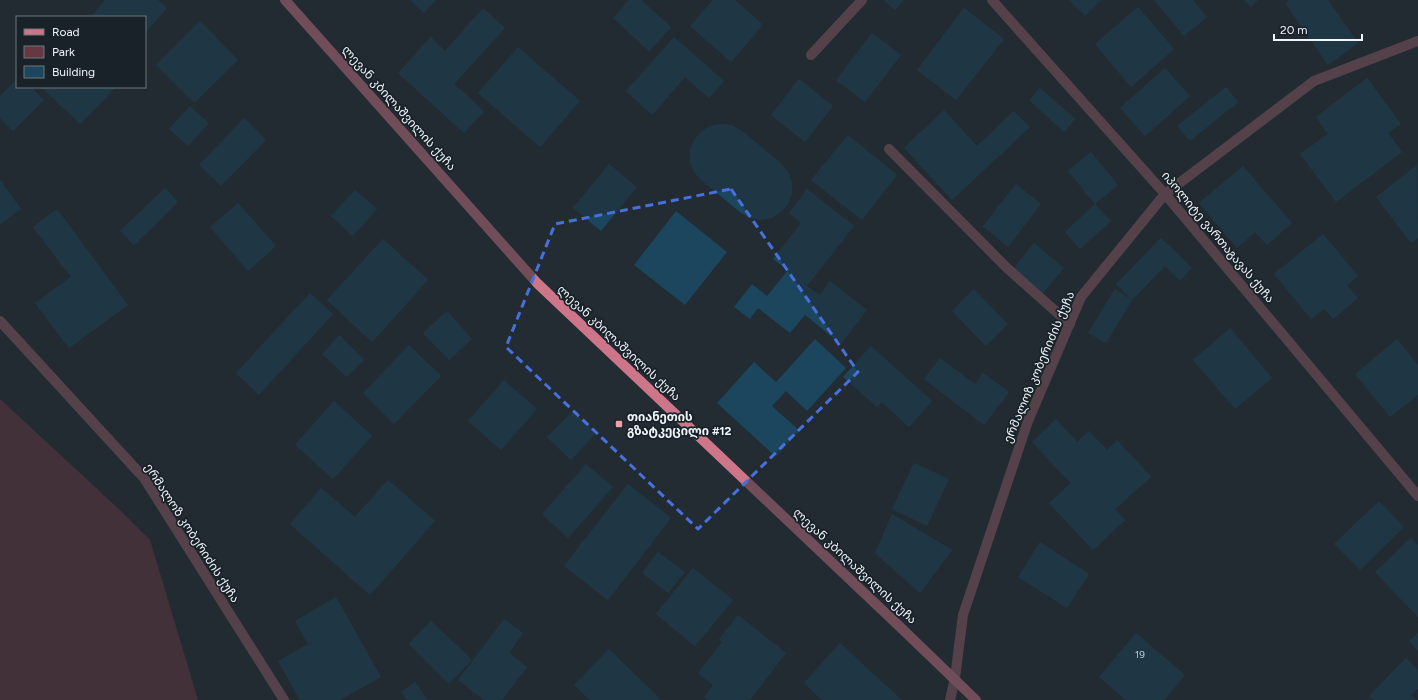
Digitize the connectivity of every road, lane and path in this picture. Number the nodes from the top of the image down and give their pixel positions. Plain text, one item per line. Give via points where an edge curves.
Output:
1 (285, 0) edge
2 (862, 0) edge
3 (992, 0) edge
4 (1418, 41) edge
5 (811, 55) dead end
6 (889, 149) dead end
7 (1165, 194) junction
8 (0, 321) edge
9 (1070, 324) junction
10 (1418, 496) edge
11 (955, 678) junction
12 (284, 700) edge
13 (950, 700) edge
14 (976, 700) edge

1 - 11 main road, ლევან კბილაშვილის ქუჩა via 536,283
2 - 5 street
3 - 7 street, იპოლიტე ვართაგავას ქუჩა
4 - 7 street, ერმალოზ კობერიძის ქუჩა via 1314,81
6 - 9 street via 1008,268
7 - 9 street, ერმალოზ კობერიძის ქუჩა via 1081,297
7 - 10 street, იპოლიტე ვართაგავას ქუჩა
8 - 12 street, ერმალოზ კობერიძის ქუჩა via 144,478
9 - 11 street, ერმალოზ კობერიძის ქუჩა via 1028,421 963,615
11 - 13 street, ერმალოზ კობერიძის ქუჩა
11 - 14 main road, ლევან კბილაშვილის ქუჩა

